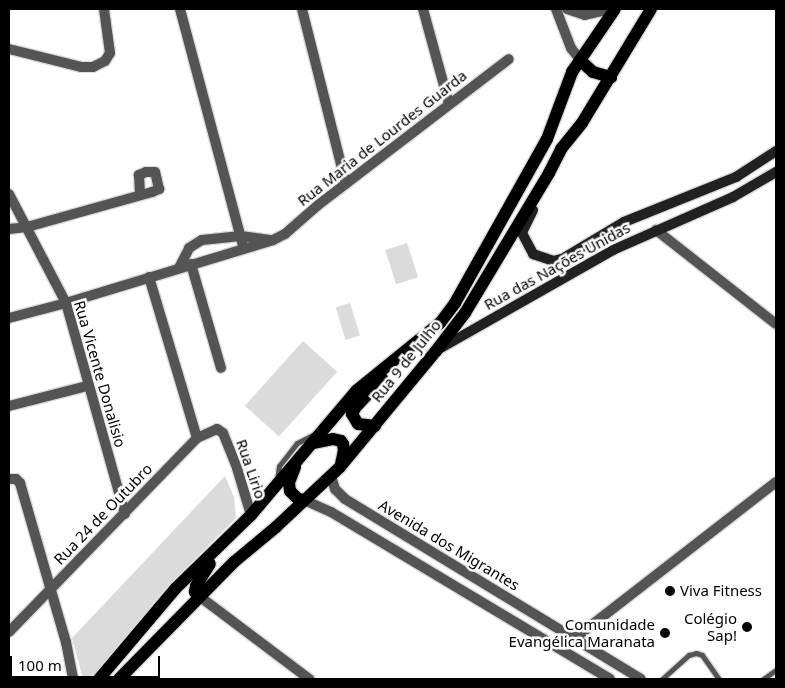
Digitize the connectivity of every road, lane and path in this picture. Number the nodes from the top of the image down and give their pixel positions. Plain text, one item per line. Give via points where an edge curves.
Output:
1 (104, 9) edge
2 (180, 9) edge
3 (302, 9) edge
4 (423, 9) edge
5 (556, 9) edge
6 (567, 9) edge
7 (610, 9) edge
8 (615, 9) edge
9 (651, 9) edge
10 (9, 49) edge
11 (509, 59) dead end
12 (581, 60) junction
13 (612, 77) junction
14 (449, 104) junction
15 (776, 151) edge
16 (776, 172) edge
17 (549, 173) junction
18 (346, 184) junction
19 (9, 194) edge
20 (140, 195) dead end
21 (28, 227) junction
22 (9, 229) edge
23 (656, 230) junction
24 (241, 236) junction
25 (273, 240) junction
26 (244, 249) junction
27 (191, 264) junction
28 (179, 268) junction
29 (149, 277) junction
30 (66, 303) junction
31 (9, 318) edge
32 (440, 323) junction
33 (776, 324) edge
34 (436, 351) junction
35 (221, 368) dead end
36 (87, 386) junction
37 (9, 406) edge
38 (375, 426) junction
39 (323, 430) junction
40 (223, 433) joint
41 (197, 438) junction
42 (313, 443) junction
43 (297, 460) junction
44 (340, 467) junction
45 (331, 476) junction
46 (12, 479) edge
47 (776, 482) edge
48 (276, 484) junction
49 (304, 500) junction
50 (125, 514) junction
51 (251, 515) junction
52 (227, 540) junction
53 (50, 591) junction
54 (199, 596) junction
55 (487, 605) junction
56 (562, 630) junction
57 (9, 632) edge
58 (575, 638) junction
59 (776, 670) edge
60 (74, 677) edge
61 (606, 677) edge
62 (99, 679) edge
63 (118, 679) edge
64 (309, 679) edge
65 (620, 679) edge
66 (641, 679) edge
67 (662, 679) edge
68 (719, 679) edge
69 (763, 679) edge

1 - 10 street via 110,53 105,61 93,67
2 - 24 street
3 - 18 street
4 - 14 street
5 - 12 street via 571,48
6 - 7 street via 585,15
8 - 12 main road, Rua 9 de Julho
9 - 13 main road, Rua 9 de Julho
11 - 14 street, Rua Maria de Lourdes Guarda
12 - 13 main road via 593,72
12 - 32 main road, Rua 9 de Julho via 572,72 543,147 456,303
13 - 17 main road, Rua 9 de Julho via 561,149
14 - 18 street, Rua Maria de Lourdes Guarda
15 - 17 main road, Rua das Nações Unidas via 736,177 624,222 562,259 553,261 533,254 522,233
16 - 23 main road, Rua das Nações Unidas via 733,197
17 - 34 main road, Rua 9 de Julho via 465,313
18 - 25 street, Rua Maria de Lourdes Guarda via 285,234
19 - 21 street, Rua Vicente Donalisio
20 - 21 street
21 - 22 street
21 - 30 street, Rua Vicente Donalisio
23 - 33 street
23 - 34 main road, Rua das Nações Unidas via 613,250
24 - 25 street
24 - 26 street
24 - 28 street via 195,242
25 - 26 street, Rua Maria de Lourdes Guarda
26 - 27 street, Rua Maria de Lourdes Guarda
27 - 28 street, Rua Maria de Lourdes Guarda
27 - 35 street
28 - 29 street, Rua Maria de Lourdes Guarda
29 - 30 street, Rua Maria de Lourdes Guarda
29 - 41 street
30 - 31 street, Rua Maria de Lourdes Guarda
30 - 36 street, Rua Vicente Donalisio
32 - 38 main road via 432,339 378,382 355,408 352,414 358,424
32 - 39 main road, Rua 9 de Julho via 356,391
34 - 38 main road, Rua 9 de Julho
36 - 37 street
36 - 50 street, Rua Vicente Donalisio
38 - 44 main road, Rua 9 de Julho
39 - 42 main road, Rua 9 de Julho
39 - 48 lane via 297,443 279,466
40 - 41 street, Rua 24 de Outubro via 217,429
40 - 51 street, Rua Lirio
41 - 50 street, Rua 24 de Outubro
42 - 43 main road, Rua 9 de Julho
42 - 44 main road via 334,439 343,444
43 - 48 main road, Rua 9 de Julho
43 - 49 main road via 289,483 290,491
44 - 45 main road, Rua 9 de Julho
45 - 49 main road, Rua 9 de Julho
45 - 56 street, Avenida dos Migrantes via 335,489 345,500
46 - 53 street via 20,483
47 - 58 street
48 - 51 main road, Rua 9 de Julho
49 - 54 main road, Rua 9 de Julho
49 - 55 street, Avenida dos Migrantes via 331,512
50 - 53 street, Rua 24 de Outubro
51 - 52 main road, Rua 9 de Julho
52 - 54 main road via 224,550 199,579 194,592
52 - 62 main road, Rua 9 de Julho via 176,588
53 - 57 street, Rua 24 de Outubro
53 - 60 street
54 - 63 main road, Rua 9 de Julho
54 - 64 street
55 - 56 street, Avenida dos Migrantes via 500,608 549,638 561,639
55 - 61 street, Avenida dos Migrantes
56 - 58 street, Avenida dos Migrantes
58 - 66 street, Avenida dos Migrantes
59 - 69 lane
61 - 65 street, Avenida dos Migrantes
67 - 68 lane via 689,655 696,653 702,655

